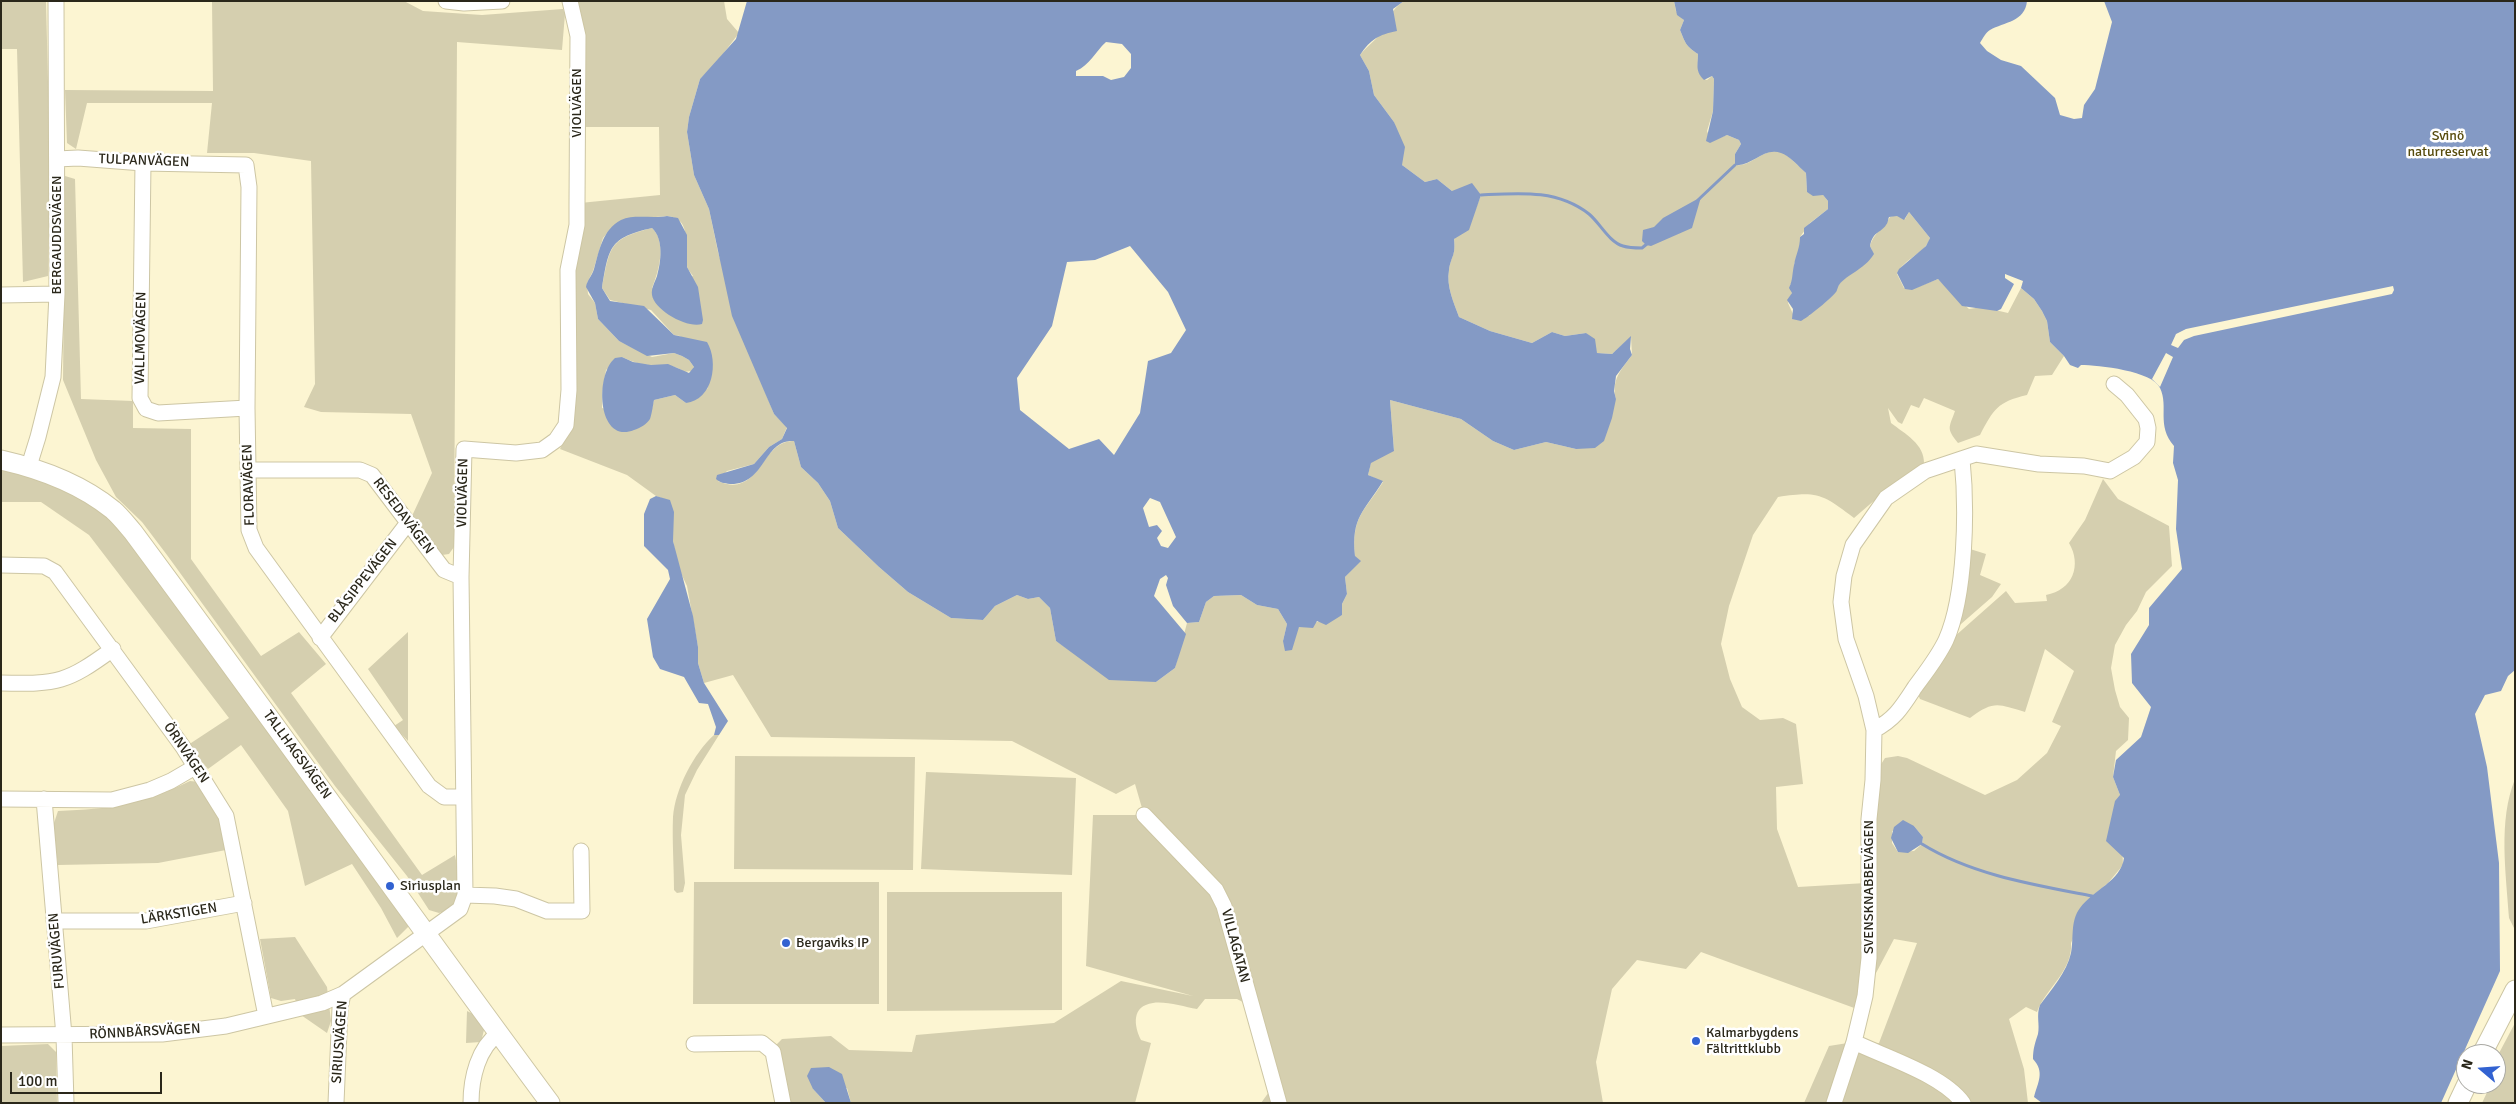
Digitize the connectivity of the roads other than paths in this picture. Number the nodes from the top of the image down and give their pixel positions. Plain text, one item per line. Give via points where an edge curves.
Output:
1 (56, 1) edge
2 (446, 1) edge
3 (502, 1) edge
4 (559, 1) edge
5 (570, 1) edge
6 (57, 159) junction
7 (143, 163) junction
8 (231, 163) joint
9 (57, 294) junction
10 (1, 295) edge
11 (2114, 384) dead end
12 (247, 408) junction
13 (1962, 459) junction
14 (1, 460) edge
15 (29, 466) junction
16 (248, 470) junction
17 (407, 524) junction
18 (1, 565) edge
19 (461, 577) junction
20 (320, 638) junction
21 (113, 649) junction
22 (1, 683) edge
23 (1874, 730) junction
24 (195, 767) junction
25 (462, 797) junction
26 (1, 799) edge
27 (44, 799) junction
28 (1144, 815) dead end
29 (581, 851) dead end
30 (465, 895) junction
31 (244, 903) junction
32 (54, 921) junction
33 (425, 934) junction
34 (2515, 990) edge
35 (343, 994) junction
36 (266, 1016) junction
37 (499, 1033) junction
38 (1, 1034) edge
39 (64, 1036) junction
40 (1854, 1042) junction
41 (694, 1044) dead end
42 (2487, 1044) edge
43 (66, 1103) edge
44 (336, 1103) edge
45 (471, 1103) edge
46 (550, 1103) edge
47 (784, 1103) edge
48 (1279, 1103) edge
49 (1834, 1103) edge
50 (1963, 1103) edge

1 - 6 street, BERGAUDDSVÄGEN
2 - 3 street
4 - 5 street, VIOLVÄGEN
5 - 19 street, VIOLVÄGEN via 578,36 577,204 568,270 569,390 566,425 556,440 542,450 516,453 464,449
6 - 7 street, TULPANVÄGEN
6 - 9 street, BERGAUDDSVÄGEN
7 - 8 street, TULPANVÄGEN
7 - 12 street, VALLMOVÄGEN via 140,398 146,410 158,413
8 - 12 street, FLORAVÄGEN via 246,165 249,187
9 - 10 street
9 - 15 street, BERGAUDDSVÄGEN via 53,376
11 - 13 street, SVENSKNABBEVÄGEN via 2146,419 2148,428 2147,442 2134,458 2110,471 1976,454
12 - 16 street, FLORAVÄGEN
13 - 23 street via 1964,546 1951,627 1933,662 1890,722
13 - 23 street, SVENSKNABBEVÄGEN via 1925,471 1886,498 1853,545 1843,580 1843,622
14 - 15 main road, TALLHAGSVÄGEN
15 - 33 main road, TALLHAGSVÄGEN via 81,489 113,510 133,532 286,738
16 - 17 street, RESEDAVÄGEN via 360,470 372,475
16 - 20 street, FLORAVÄGEN via 249,530 256,548
17 - 19 street, RESEDAVÄGEN via 444,570
17 - 20 street, BLÅSIPPEVÄGEN
18 - 21 street, ÖRNVÄGEN via 44,566 55,572
19 - 25 street, VIOLVÄGEN
20 - 25 street, FLORAVÄGEN via 429,786 444,798
21 - 22 street via 66,680 43,684
21 - 24 street, ÖRNVÄGEN
23 - 40 street, SVENSKNABBEVÄGEN via 1868,819 1869,958 1865,996
24 - 27 street via 157,787 112,800
24 - 31 street, ÖRNVÄGEN via 226,816
25 - 30 street, VIOLVÄGEN
26 - 27 street
27 - 32 street, FURUVÄGEN
28 - 48 street, VILLAGATAN via 1216,890 1224,906
29 - 30 street via 582,912 547,912 516,899
30 - 33 street via 460,909
31 - 32 street, LÄRKSTIGEN via 146,921
31 - 36 street, ÖRNVÄGEN
32 - 39 street, FURUVÄGEN
33 - 35 street, SIRIUSVÄGEN
33 - 37 main road, TALLHAGSVÄGEN
34 - 42 main road
35 - 36 street, RÖNNBÄRSVÄGEN via 322,1003
35 - 44 street, SIRIUSVÄGEN
36 - 39 street, RÖNNBÄRSVÄGEN via 226,1026 162,1034
37 - 45 street via 487,1042 471,1083
37 - 46 main road, TALLHAGSVÄGEN
38 - 39 street, RÖNNBÄRSVÄGEN
39 - 43 street, FURUVÄGEN
40 - 49 street, SVENSKNABBEVÄGEN
40 - 50 street via 1924,1074 1956,1093
41 - 47 street via 762,1043 773,1052

